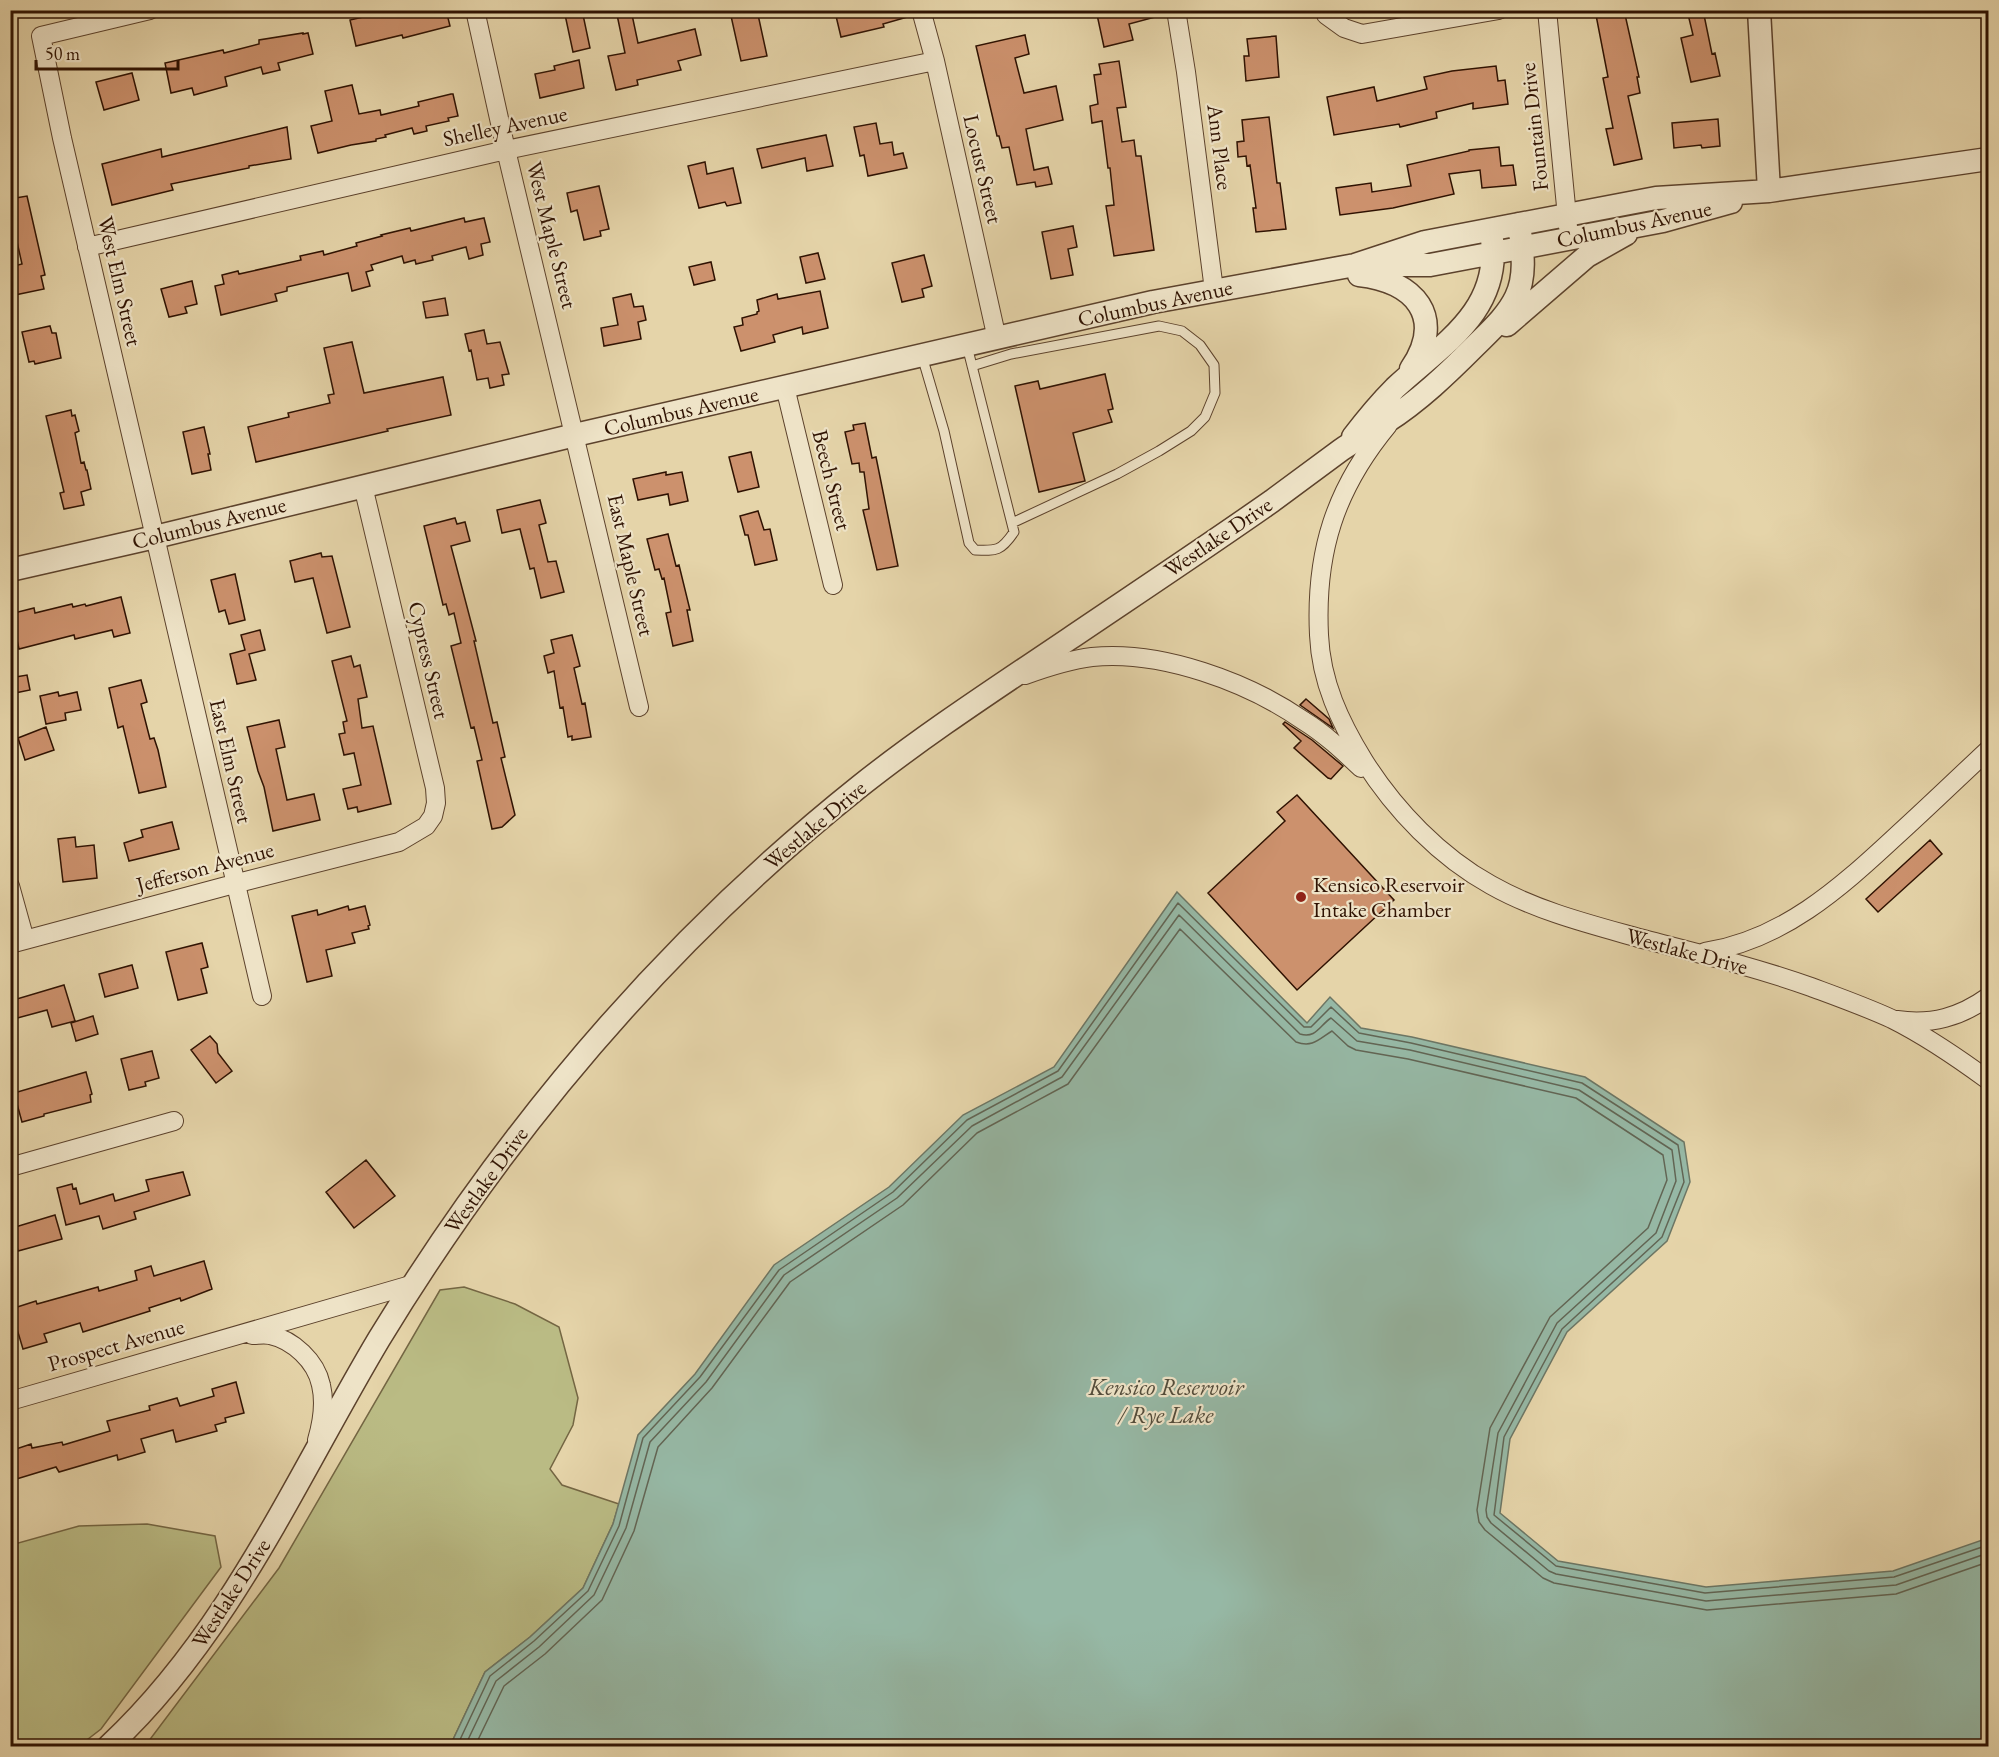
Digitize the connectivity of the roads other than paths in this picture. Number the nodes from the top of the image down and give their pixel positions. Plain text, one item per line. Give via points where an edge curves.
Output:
1 (150, 10) edge
2 (475, 10) edge
3 (921, 10) edge
4 (1176, 10) edge
5 (1325, 10) edge
6 (1499, 10) edge
7 (1547, 10) edge
8 (1759, 10) edge
9 (934, 61) junction
10 (507, 150) junction
11 (1989, 159) edge
12 (1769, 191) junction
13 (1567, 214) junction
14 (1663, 221) junction
15 (1519, 224) junction
16 (1491, 229) junction
17 (1569, 238) junction
18 (87, 247) junction
19 (1522, 248) junction
20 (1494, 253) junction
21 (1355, 265) junction
22 (1319, 271) junction
23 (1214, 290) junction
24 (997, 339) junction
25 (922, 356) junction
26 (969, 356) junction
27 (1448, 373) junction
28 (785, 387) junction
29 (1402, 397) junction
30 (575, 435) junction
31 (363, 486) junction
32 (1012, 523) junction
33 (154, 537) junction
34 (10, 570) edge
35 (833, 585) dead end
36 (971, 705) junction
37 (639, 707) dead end
38 (1989, 750) edge
39 (1397, 806) junction
40 (411, 837) joint
41 (234, 884) junction
42 (10, 886) edge
43 (18, 942) edge
44 (1698, 954) junction
45 (262, 996) dead end
46 (1989, 998) edge
47 (1892, 1020) junction
48 (1989, 1080) edge
49 (174, 1121) dead end
50 (10, 1167) edge
51 (414, 1284) junction
52 (235, 1336) junction
53 (10, 1401) edge
54 (310, 1462) junction
55 (109, 1746) edge

1 - 18 street, West Elm Street via 41,36
2 - 10 street, West Maple Street
3 - 9 street, Locust Street
4 - 23 street, Ann Place
5 - 6 street via 1344,28 1362,34
7 - 13 street, Fountain Drive
8 - 12 street
9 - 10 street, Shelley Avenue
9 - 24 street, Locust Street
10 - 18 street, Shelley Avenue
10 - 30 street, West Maple Street
11 - 12 street, Columbus Avenue
12 - 13 street, Columbus Avenue via 1656,198
12 - 14 street, Columbus Avenue
13 - 15 street, Columbus Avenue
13 - 17 street, Fountain Drive
14 - 17 street, Columbus Avenue
14 - 27 street via 1633,231 1587,256
15 - 16 street, Columbus Avenue
15 - 19 street
16 - 20 street
16 - 21 street, Columbus Avenue via 1425,242
17 - 19 street, Columbus Avenue
18 - 33 street, West Elm Street
19 - 20 street, Columbus Avenue
19 - 27 street via 1522,280 1506,314
20 - 21 street, Columbus Avenue via 1430,265
20 - 29 street via 1481,304
21 - 22 street, Columbus Avenue
22 - 23 street, Columbus Avenue
22 - 29 street via 1387,280 1414,297 1426,324 1425,339
23 - 24 street, Columbus Avenue
24 - 26 street, Columbus Avenue
25 - 26 street, Columbus Avenue
25 - 28 street, Columbus Avenue
25 - 32 lane via 944,431 969,543 975,550 992,551 1005,545 1014,532
26 - 32 lane
26 - 32 lane via 1011,354 1159,326 1182,331 1200,345 1214,365 1215,393 1205,417 1191,431 1118,474
27 - 29 street
28 - 30 street, Columbus Avenue
28 - 35 street, Beech Street
29 - 36 street, Westlake Drive via 1377,407 1345,447 1256,512
29 - 39 street, Westlake Drive via 1390,423 1351,476 1336,508 1325,545 1318,616 1319,653 1330,695 1348,735
30 - 31 street, Columbus Avenue
30 - 37 street, East Maple Street
31 - 33 street, Columbus Avenue
31 - 40 street, Cypress Street via 435,788 433,816
33 - 34 street, Columbus Avenue
33 - 41 street, East Elm Street
36 - 39 street, Westlake Drive via 1023,675 1057,663 1126,656 1164,662 1240,686 1305,721 1335,744
36 - 51 street, Westlake Drive via 912,746 804,832 708,919 599,1035 533,1115
38 - 44 street via 1857,872 1805,913 1754,940
39 - 44 street, Westlake Drive via 1456,863 1490,885 1560,915
40 - 41 street, Jefferson Avenue
41 - 43 street, Jefferson Avenue
41 - 45 street, East Elm Street
42 - 43 street
44 - 47 street, Westlake Drive via 1813,988
46 - 47 street via 1952,1018 1914,1023
47 - 48 street, Westlake Drive
49 - 50 street
51 - 52 street, Prospect Avenue
51 - 54 street, Westlake Drive
52 - 53 street, Prospect Avenue
52 - 54 street, Prospect Avenue via 268,1334 287,1341 314,1367 323,1405
54 - 55 street, Westlake Drive via 209,1631 172,1680

